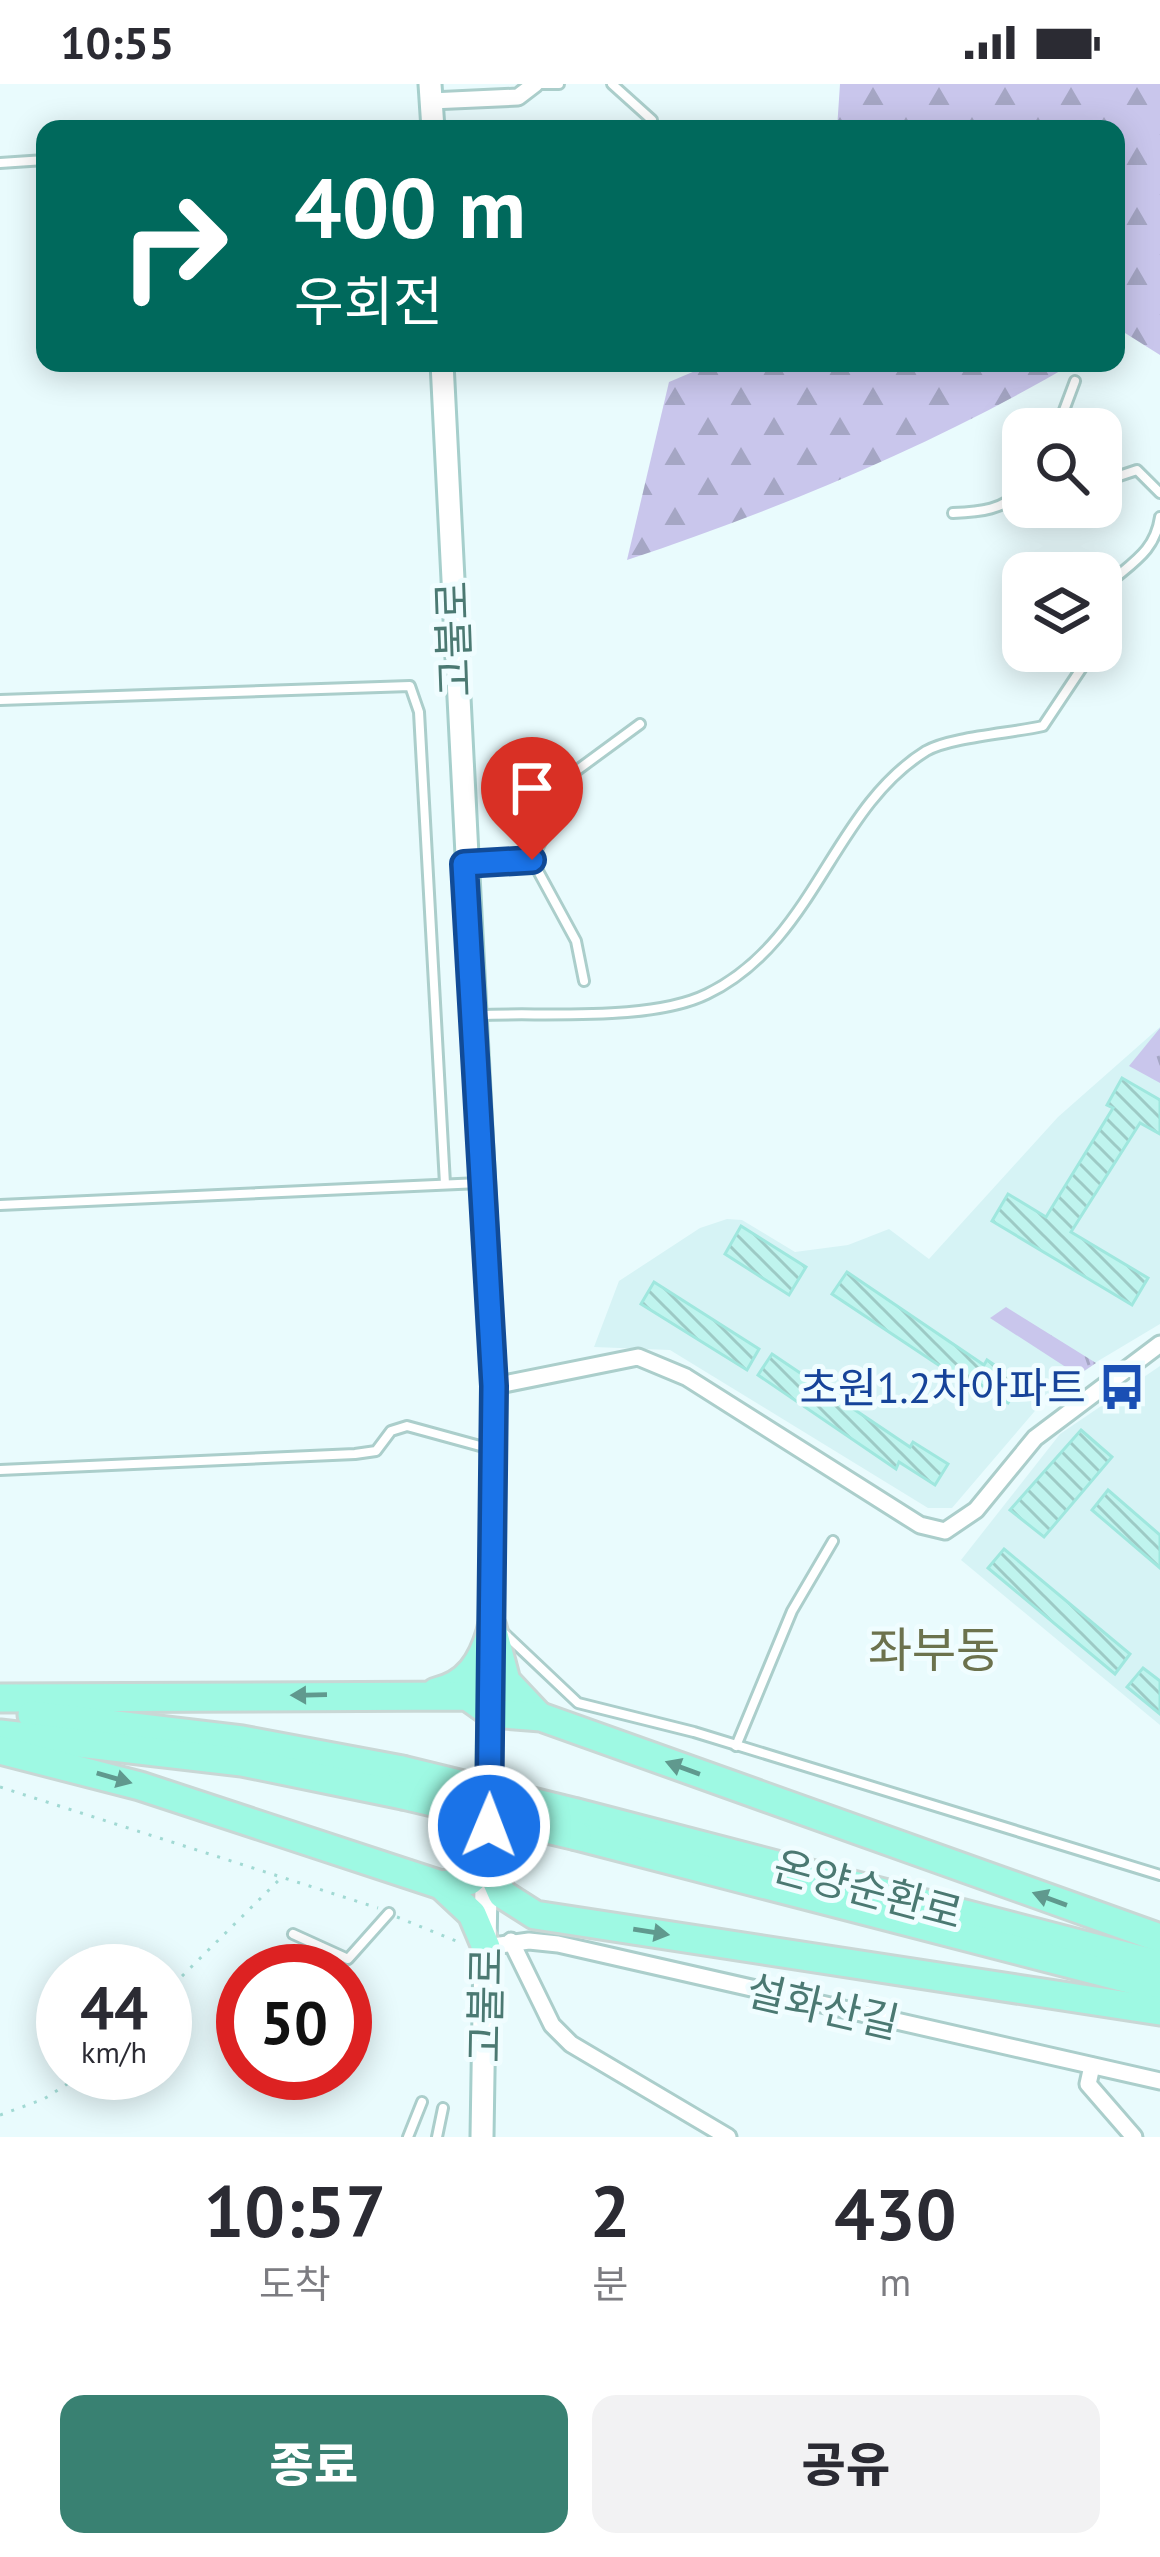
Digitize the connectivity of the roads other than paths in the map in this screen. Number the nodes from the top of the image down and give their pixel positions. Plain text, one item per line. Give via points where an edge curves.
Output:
1 (536, 84) edge
2 (559, 84) edge
3 (612, 84) edge
4 (441, 92) edge
5 (652, 120) dead end
6 (36, 161) edge
7 (0, 163) edge
8 (442, 372) edge
9 (1075, 381) dead end
10 (1065, 408) edge
11 (1122, 475) edge
12 (1160, 494) edge
13 (1002, 504) edge
14 (953, 513) dead end
15 (1160, 517) edge
16 (1122, 573) edge
17 (1079, 672) edge
18 (0, 700) edge
19 (640, 724) dead end
20 (532, 860) junction
21 (464, 864) junction
22 (584, 981) dead end
23 (472, 1015) junction
24 (482, 1183) junction
25 (445, 1184) junction
26 (0, 1204) edge
27 (1160, 1344) edge
28 (494, 1386) junction
29 (493, 1450) junction
30 (0, 1470) edge
31 (832, 1540) dead end
32 (492, 1623) junction
33 (426, 1694) junction
34 (0, 1698) edge
35 (0, 1713) edge
36 (491, 1713) junction
37 (541, 1717) junction
38 (0, 1734) edge
39 (736, 1746) junction
40 (0, 1750) edge
41 (402, 1783) junction
42 (577, 1824) junction
43 (489, 1864) junction
44 (1160, 1875) edge
45 (441, 1885) junction
46 (388, 1913) road end
47 (536, 1915) junction
48 (293, 1934) dead end
49 (1160, 1938) edge
50 (499, 1944) junction
51 (1160, 1965) edge
52 (1160, 1987) edge
53 (1160, 2011) edge
54 (1092, 2066) junction
55 (1160, 2081) edge
56 (422, 2102) dead end
57 (443, 2108) dead end
58 (408, 2137) edge
59 (437, 2137) edge
60 (482, 2137) edge
61 (728, 2137) edge
62 (1135, 2137) edge

1 - 2 lane
1 - 4 street via 518,98
3 - 5 lane
6 - 7 lane
8 - 21 main road, 고불로
9 - 10 lane
11 - 12 lane via 1137,470
13 - 14 lane
15 - 16 lane via 1146,554
17 - 23 lane via 1043,726 931,748 897,774 868,804 787,931 703,997 639,1009
18 - 25 lane via 410,686 419,712
19 - 20 lane via 576,771
20 - 21 lane
20 - 22 lane via 577,941
21 - 23 main road, 고불로
23 - 24 main road, 고불로
24 - 25 lane
24 - 28 main road, 고불로
25 - 26 lane
27 - 28 street via 1035,1438 976,1510 945,1531 920,1525 686,1377 638,1357
28 - 29 main road, 고불로
29 - 30 lane via 407,1426 396,1427 376,1451 355,1454
29 - 32 main road, 고불로
31 - 39 lane via 792,1610
32 - 33 highway via 475,1669
32 - 36 main road, 고불로
32 - 37 highway via 506,1681
32 - 39 lane via 578,1703
33 -> 34 highway
33 - 36 highway via 466,1696
35 - 41 highway via 242,1740
36 - 37 highway
36 - 43 main road, 고불로
49 -> 37 highway
38 - 41 highway
39 - 44 lane
40 -> 45 highway via 140,1786
41 - 42 highway, bridge
42 - 51 highway, 온양순환로
42 - 52 highway, 온양순환로
43 - 45 highway via 469,1881
43 - 47 highway via 502,1894
43 - 50 main road, 고불로
45 - 50 highway
46 - 48 lane via 348,1959
47 - 50 highway via 503,1926
47 -> 53 highway
50 - 54 street, 설화산길 via 558,1945
50 - 60 main road, 고불로
50 - 61 street via 571,2044
54 - 55 street, 설화산길
54 - 62 street via 1088,2084
56 - 58 lane
57 - 59 lane

